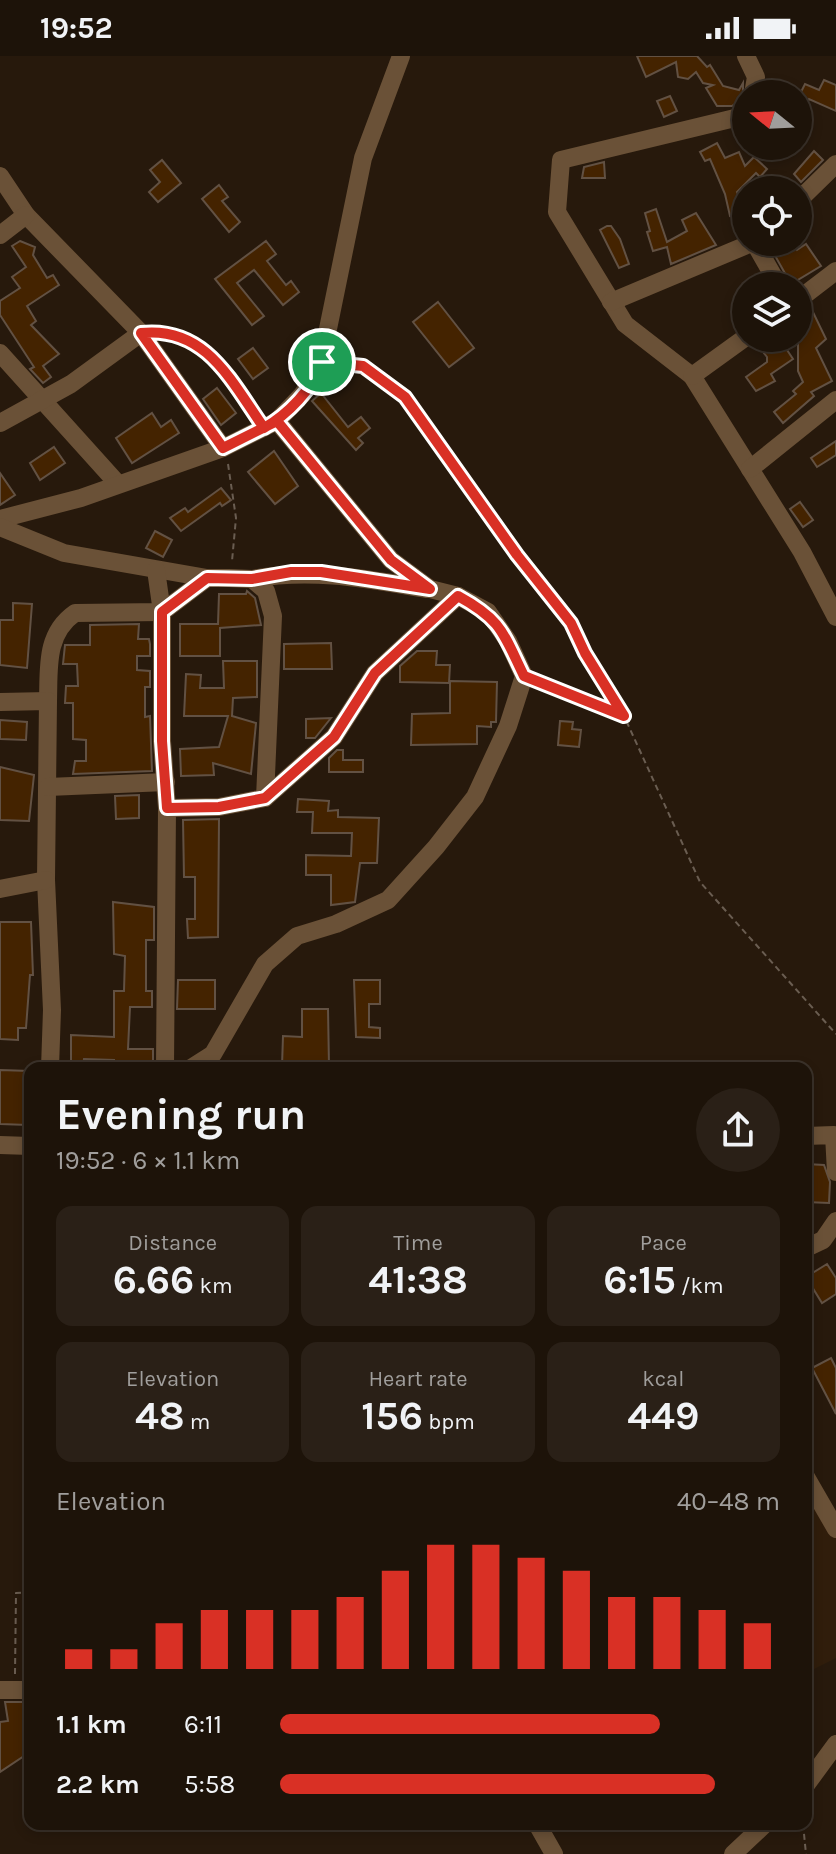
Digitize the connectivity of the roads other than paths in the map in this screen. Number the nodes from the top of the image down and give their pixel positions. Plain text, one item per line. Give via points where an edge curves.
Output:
1 (401, 56) edge
2 (746, 56) edge
3 (755, 80) edge
4 (732, 119) edge
5 (836, 164) edge
6 (0, 176) edge
7 (812, 187) edge
8 (26, 215) junction
9 (0, 235) edge
10 (732, 251) edge
11 (836, 271) edge
12 (812, 289) edge
13 (611, 302) junction
14 (141, 333) junction
15 (732, 347) edge
16 (0, 353) edge
17 (692, 376) junction
18 (836, 400) edge
19 (39, 401) junction
20 (0, 423) edge
21 (270, 424) junction
22 (223, 448) junction
23 (750, 469) junction
24 (118, 484) junction
25 (0, 519) edge
26 (0, 527) edge
27 (156, 570) junction
28 (207, 578) junction
29 (252, 579) junction
30 (430, 589) junction
31 (458, 596) junction
32 (834, 611) edge
33 (162, 612) junction
34 (48, 701) junction
35 (0, 702) edge
36 (166, 782) junction
37 (48, 787) junction
38 (265, 798) junction
39 (167, 808) junction
40 (46, 880) junction
41 (0, 889) edge
42 (50, 1062) edge
43 (165, 1062) edge
44 (200, 1062) edge
45 (812, 1136) edge
46 (0, 1145) edge
47 (24, 1146) edge
48 (836, 1172) edge
49 (836, 1221) edge
50 (812, 1245) edge
51 (812, 1487) edge
52 (836, 1529) edge
53 (4, 1685) edge
54 (24, 1689) edge
55 (836, 1744) edge
56 (812, 1777) edge
57 (540, 1830) edge
58 (759, 1830) edge
59 (549, 1852) edge
60 (733, 1854) edge

1 - 21 street via 363,158 322,362 302,395
2 - 3 street
4 - 13 street via 561,160 557,212
5 - 7 street
6 - 8 street
8 - 9 street
8 - 14 street
10 - 13 street
11 - 12 street
13 - 17 street via 625,324
14 - 19 street via 96,368
14 - 22 street
15 - 17 street
16 - 19 street
17 - 23 street
18 - 23 street
19 - 20 street
19 - 24 street
21 - 22 street
21 - 30 street via 391,560
22 - 24 street
23 - 32 street
24 - 25 street
26 - 27 street via 64,553
27 - 28 street
27 - 33 street
28 - 29 street
28 - 33 street
29 - 30 street via 321,572
29 - 38 street via 266,591 273,616
30 - 31 street
31 - 38 street via 375,673 334,737
31 - 44 street via 488,612 524,676 475,797 388,900 297,936 265,964 213,1054
33 - 34 street via 75,613 62,622 51,645
33 - 36 street
34 - 35 street
34 - 37 street
36 - 37 street
36 - 39 street
37 - 40 street
38 - 39 street via 219,807
39 - 43 street
40 - 41 street
40 - 42 street
45 - 48 street via 834,1135
46 - 47 street
49 - 50 street via 823,1240
51 - 52 street
53 - 54 street
55 - 56 street
57 - 59 street
58 - 60 street

